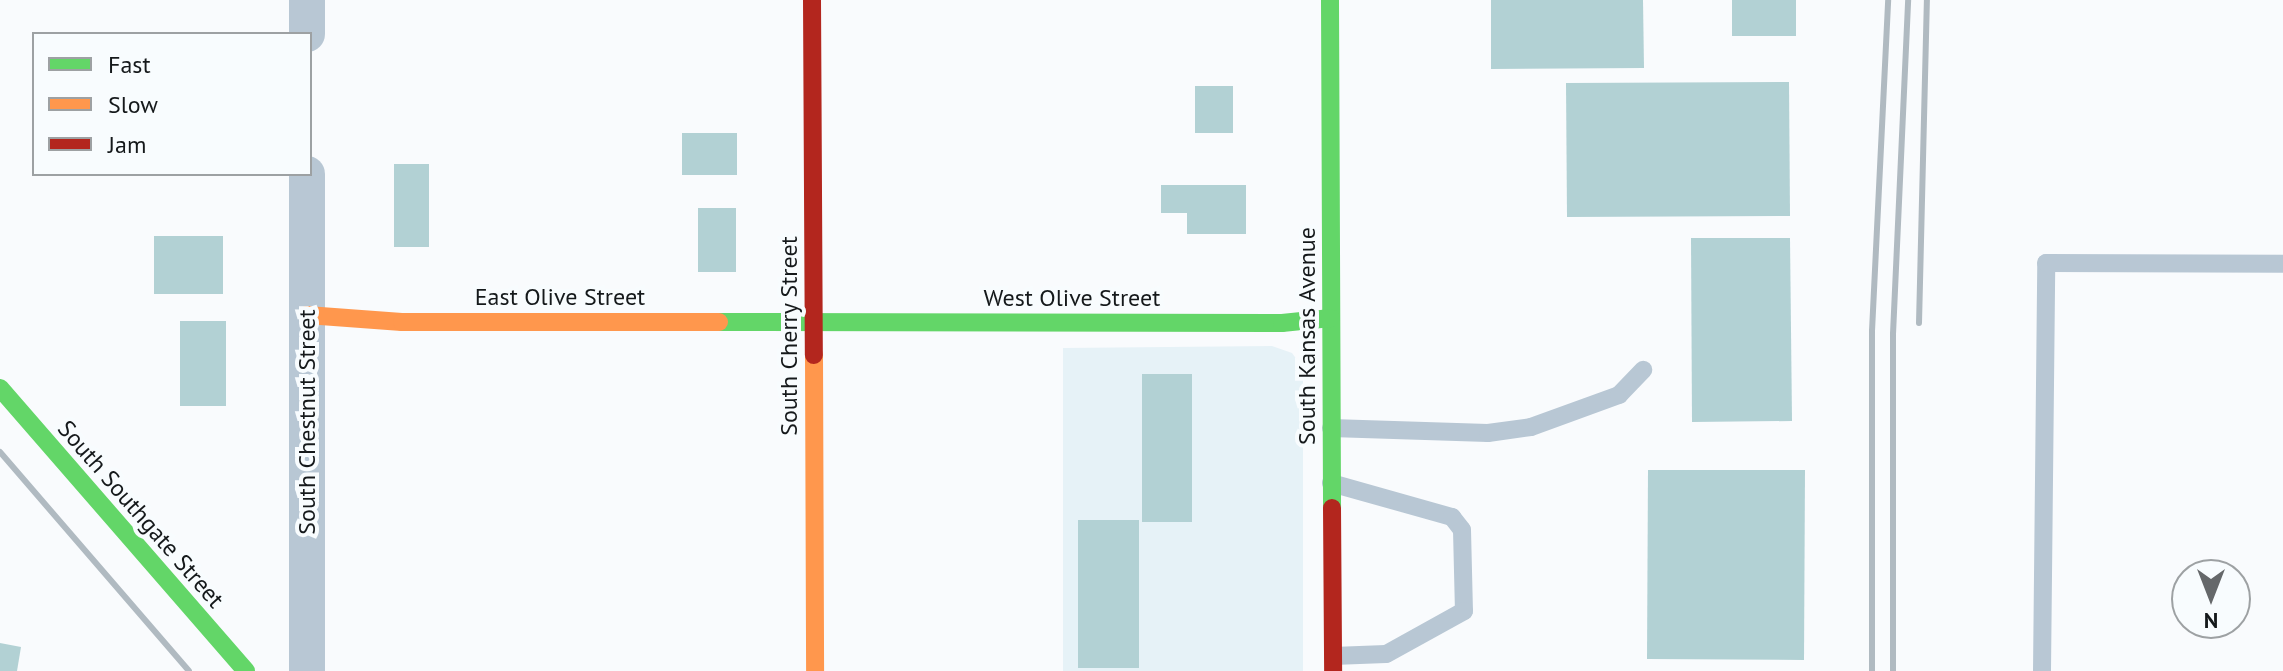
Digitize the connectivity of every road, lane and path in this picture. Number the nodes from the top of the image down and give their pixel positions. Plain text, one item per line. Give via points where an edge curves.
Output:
1 (307, 0) edge
2 (812, 0) edge
3 (1330, 0) edge
4 (307, 32) edge
5 (307, 176) edge
6 (2283, 264) edge
7 (307, 315) junction
8 (1331, 318) junction
9 (812, 321) junction
10 (1643, 370) dead end
11 (0, 388) edge
12 (1331, 428) junction
13 (1331, 483) junction
14 (1333, 664) edge
15 (246, 671) edge
16 (307, 671) edge
17 (815, 671) edge
18 (2042, 671) edge

1 - 4 street
2 - 9 street, South Cherry Street
3 - 8 street, South Kansas Avenue
5 - 7 street, South Chestnut Street
6 - 18 lane via 2046,263
7 - 9 street, East Olive Street via 402,322
7 - 16 street, South Chestnut Street
8 - 9 street, West Olive Street via 1282,323
8 - 12 street, South Kansas Avenue
9 - 17 street, South Cherry Street
10 - 12 lane via 1619,395 1531,427 1488,433
11 - 15 street, South Southgate Street
12 - 13 street, South Kansas Avenue
13 - 14 street, South Kansas Avenue
13 - 14 lane via 1452,517 1462,530 1464,611 1386,654

